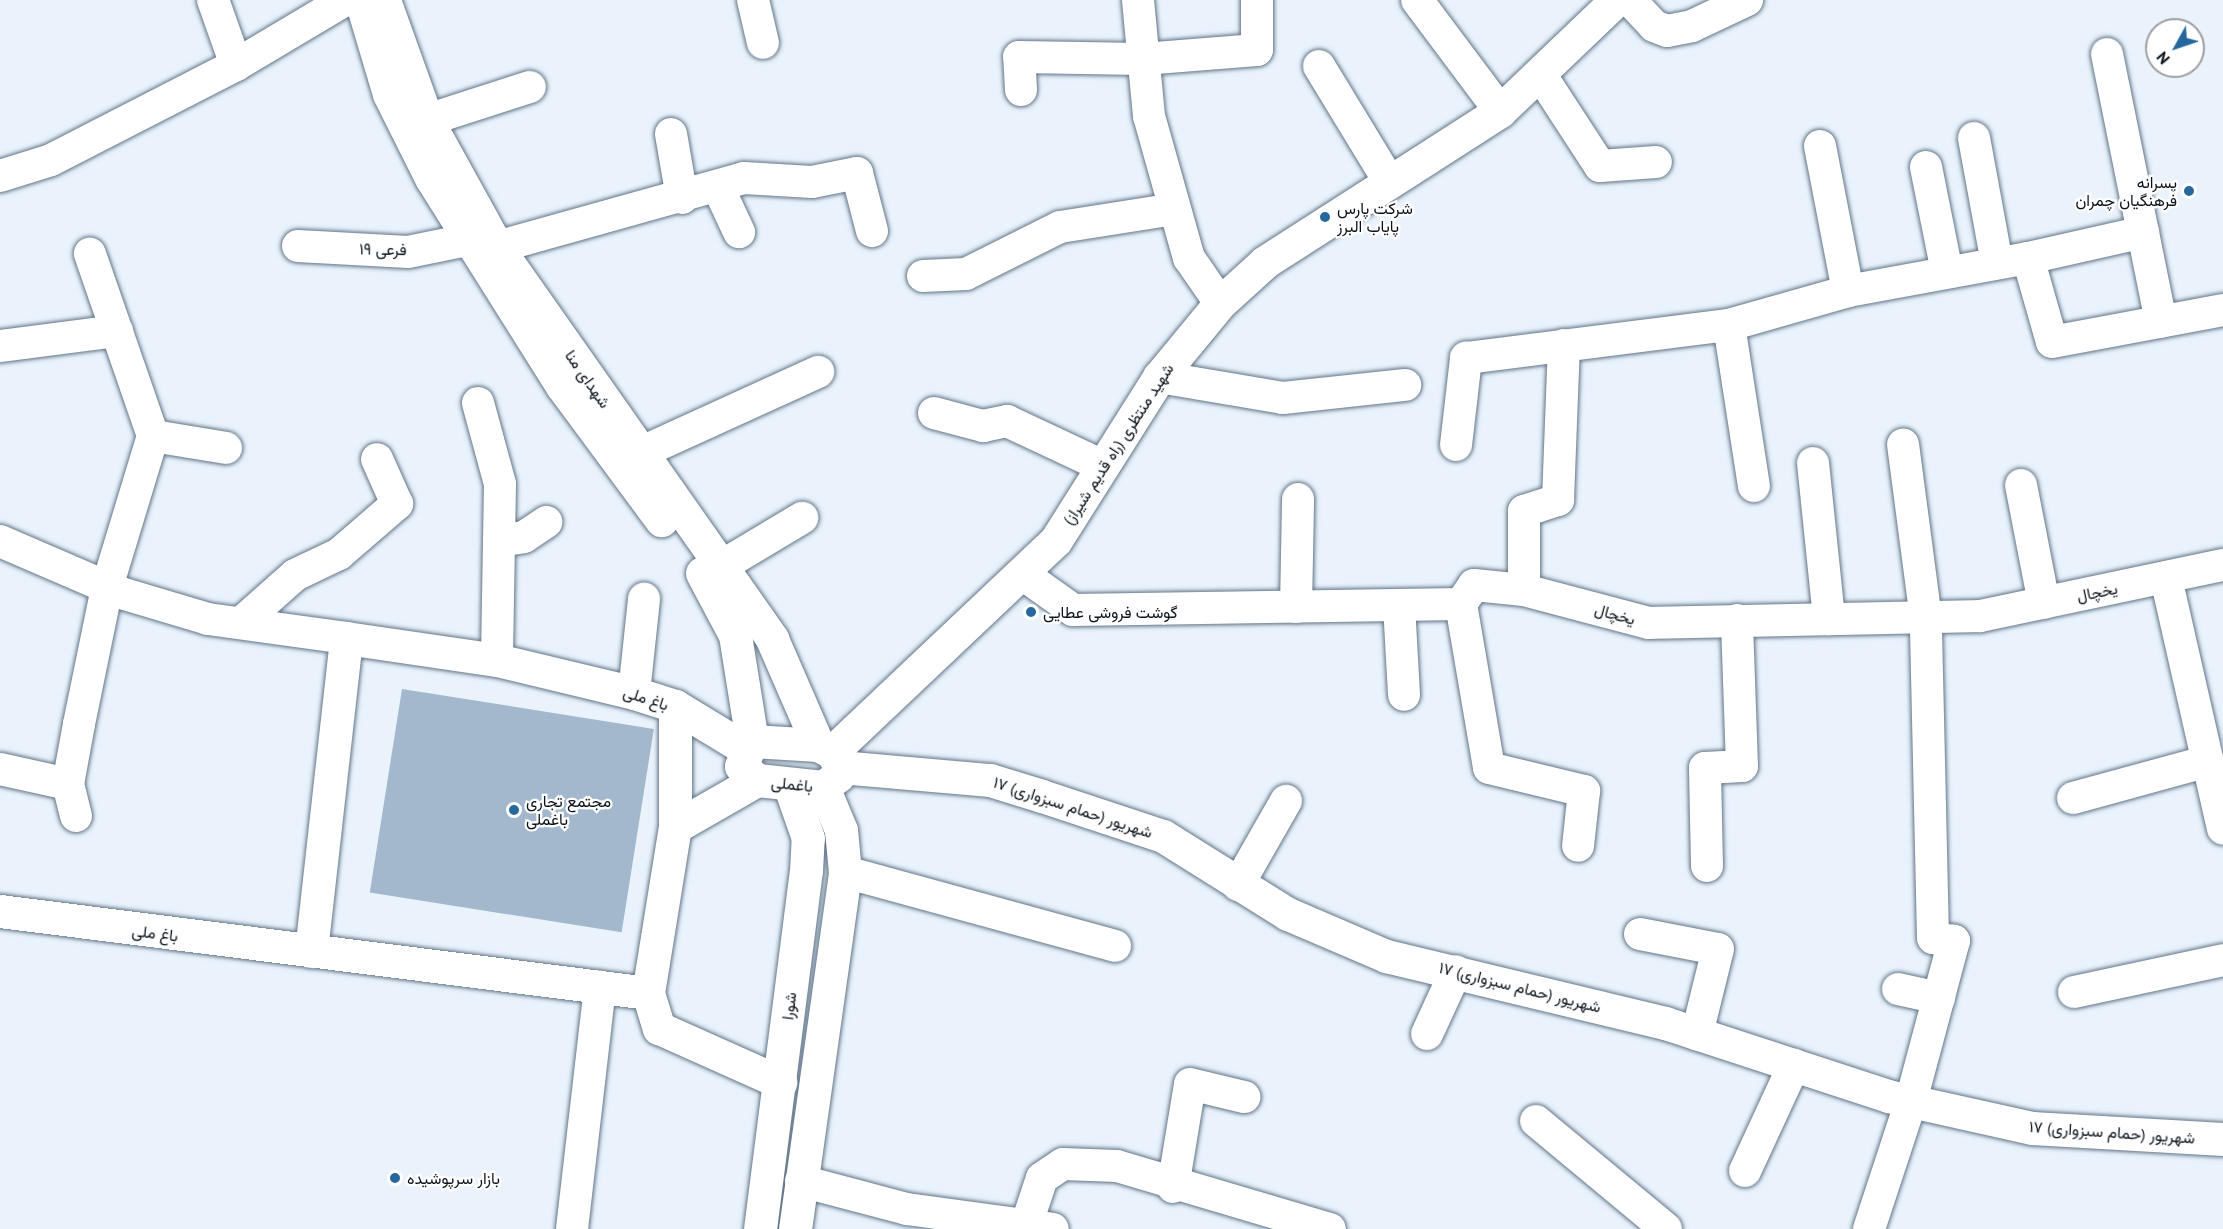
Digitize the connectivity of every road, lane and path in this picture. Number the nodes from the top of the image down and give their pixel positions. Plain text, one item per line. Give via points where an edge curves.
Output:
1 (213, 0) edge
2 (345, 0) edge
3 (361, 0) edge
4 (384, 0) edge
5 (753, 0) edge
6 (1137, 0) edge
7 (1257, 0) edge
8 (1417, 0) edge
9 (1616, 0) edge
10 (1630, 0) edge
11 (1747, 0) edge
12 (763, 43) dead end
13 (2107, 54) dead end
14 (1143, 58) junction
15 (236, 65) junction
16 (1319, 66) dead end
17 (1540, 74) junction
18 (530, 87) dead end
19 (1021, 90) dead end
20 (1500, 111) junction
21 (427, 120) junction
22 (671, 134) dead end
23 (1974, 138) dead end
24 (1820, 146) dead end
25 (1656, 162) dead end
26 (1926, 167) dead end
27 (0, 176) edge
28 (1389, 181) junction
29 (718, 187) junction
30 (682, 198) junction
31 (1175, 209) junction
32 (872, 231) dead end
33 (739, 232) dead end
34 (2143, 232) junction
35 (482, 244) junction
36 (298, 246) dead end
37 (90, 254) dead end
38 (2028, 258) junction
39 (1997, 263) junction
40 (1947, 272) junction
41 (923, 276) dead end
42 (1848, 291) junction
43 (1220, 303) junction
44 (2223, 310) edge
45 (2161, 322) junction
46 (1729, 325) junction
47 (117, 331) junction
48 (1564, 345) junction
49 (0, 346) edge
50 (818, 372) dead end
51 (1159, 378) junction
52 (1405, 385) dead end
53 (478, 403) dead end
54 (934, 413) dead end
55 (153, 436) junction
56 (1456, 445) dead end
57 (1903, 445) dead end
58 (226, 448) dead end
59 (640, 453) junction
60 (377, 459) dead end
61 (1813, 463) dead end
62 (1103, 466) junction
63 (2021, 484) dead end
64 (1754, 486) dead end
65 (1298, 499) dead end
66 (802, 518) dead end
67 (546, 522) dead end
68 (0, 541) edge
69 (499, 541) junction
70 (2223, 565) edge
71 (712, 572) junction
72 (1024, 575) junction
73 (2166, 578) junction
74 (107, 587) junction
75 (1524, 590) junction
76 (644, 599) dead end
77 (2044, 603) junction
78 (1461, 604) junction
79 (1399, 605) junction
80 (1296, 608) junction
81 (1829, 619) junction
82 (1926, 619) junction
83 (1737, 620) junction
84 (241, 623) junction
85 (346, 638) junction
86 (497, 660) junction
87 (634, 693) junction
88 (1404, 695) dead end
89 (675, 705) junction
90 (748, 745) junction
91 (2208, 761) junction
92 (828, 763) junction
93 (0, 769) edge
94 (757, 780) junction
95 (68, 784) junction
96 (789, 784) junction
97 (2073, 798) dead end
98 (1286, 801) dead end
99 (76, 816) dead end
100 (675, 827) junction
101 (2223, 829) edge
102 (1578, 846) dead end
103 (1707, 866) dead end
104 (845, 872) junction
105 (1238, 885) junction
106 (0, 911) edge
107 (1640, 934) dead end
108 (1115, 945) dead end
109 (311, 951) junction
110 (2223, 960) edge
111 (1456, 971) junction
112 (600, 987) junction
113 (1898, 989) dead end
114 (2074, 992) dead end
115 (648, 993) junction
116 (1939, 998) junction
117 (1427, 1034) dead end
118 (1697, 1034) junction
119 (1794, 1065) junction
120 (780, 1082) junction
121 (1244, 1097) dead end
122 (1911, 1101) junction
123 (1536, 1121) dead end
124 (2223, 1139) edge
125 (1745, 1171) dead end
126 (801, 1181) junction
127 (1173, 1187) junction
128 (906, 1219) edge
129 (1040, 1226) edge
130 (572, 1229) edge
131 (760, 1229) edge
132 (795, 1229) edge
133 (1330, 1229) edge
134 (1666, 1229) edge
135 (1869, 1229) edge

1 - 15 street
2 - 15 street
3 - 35 street, شهدای منا via 389,94
4 - 21 street, شهدای منا
5 - 12 street
6 - 14 street
7 - 14 street via 1257,50
8 - 20 street
9 - 17 street, شهید منتظری (راه قدیم شیراز)
10 - 11 street via 1654,26 1667,31 1692,26
13 - 34 street
14 - 19 street via 1019,57
14 - 31 street via 1149,116
15 - 27 street via 51,160
16 - 28 street
17 - 20 street, شهید منتظری (راه قدیم شیراز)
17 - 25 street via 1600,166
18 - 21 street
20 - 28 street, شهید منتظری (راه قدیم شیراز)
21 - 35 street, شهدای منا
22 - 30 street
23 - 39 street
24 - 42 street
26 - 40 street
28 - 43 street, شهید منتظری (راه قدیم شیراز) via 1265,262
29 - 30 street, فرعی ۱۹
29 - 32 street, فرعی ۱۹ via 744,178 812,182 857,173
29 - 33 street
30 - 35 street, فرعی ۱۹
31 - 41 street via 1060,227 966,274
31 - 43 street via 1189,258
34 - 38 street
34 - 45 street
35 - 36 street, فرعی ۱۹ via 408,252
35 - 59 street, شهدای منا
35 - 71 street, شهدای منا via 562,386
37 - 47 street
38 - 39 street
38 - 45 street via 2052,342
39 - 40 street
40 - 42 street
42 - 46 street
43 - 51 street, شهید منتظری (راه قدیم شیراز)
44 - 45 street
46 - 48 street
46 - 64 street
47 - 49 street
47 - 55 street
48 - 56 street via 1466,358
48 - 75 street via 1558,500 1524,511
50 - 59 street
51 - 52 street via 1283,398
51 - 62 street, شهید منتظری (راه قدیم شیراز)
53 - 69 street via 500,484
54 - 62 street via 983,426 1007,422
55 - 58 street
55 - 74 street
57 - 82 street
59 - 71 street, شهدای منا
60 - 84 street via 397,504 339,554 295,575
61 - 81 street
62 - 72 street, شهید منتظری (راه قدیم شیراز) via 1056,540
63 - 77 street
65 - 80 street
66 - 71 street
67 - 69 street via 524,537
68 - 74 street
69 - 86 street
70 - 73 street, یخچال
71 - 90 street, شهدای منا via 735,635
71 - 92 street, شهدای منا via 772,639
72 - 80 street via 1073,610
72 - 92 street, شهید منتظری (راه قدیم شیراز)
73 - 77 street, یخچال
73 - 91 street
74 - 84 street via 208,619
74 - 95 street
75 - 78 street, یخچال via 1474,585
75 - 83 street, یخچال via 1649,623
76 - 87 street
77 - 82 street, یخچال via 1980,616
78 - 79 street
78 - 102 street via 1489,768 1584,791
79 - 80 street
79 - 88 street
81 - 82 street, یخچال
81 - 83 street, یخچال
82 - 116 street via 1933,938 1954,941
83 - 103 street via 1742,766 1705,768
84 - 85 street
85 - 86 street, باغ ملی
85 - 109 street
86 - 87 street, باغ ملی
87 - 89 street, باغ ملی
89 - 90 street
89 - 100 street, باغ ملی
90 - 92 street
90 - 94 street, باغملی via 741,766
91 - 97 street
91 - 101 street
92 - 96 street, باغملی
92 - 104 street
92 - 105 street, ۱۷ شهریور (حمام سبزواری) via 990,780 1163,836
93 - 95 street
94 - 96 street, باغملی
94 - 100 street
95 - 99 street
96 - 120 street, شورا via 808,838
98 - 105 street
100 - 115 street, باغ ملی
104 - 108 street
104 - 126 street
105 - 111 street, ۱۷ شهریور (حمام سبزواری) via 1288,914 1386,956
106 - 109 street, باغ ملی
107 - 118 street via 1718,949
109 - 112 street, باغ ملی
110 - 114 street
111 - 117 street
111 - 118 street, ۱۷ شهریور (حمام سبزواری)
112 - 115 street, باغ ملی
112 - 130 street
113 - 116 street
115 - 120 street via 658,1028
116 - 122 street
118 - 119 street, ۱۷ شهریور (حمام سبزواری)
119 - 122 street, ۱۷ شهریور (حمام سبزواری)
119 - 125 street
120 - 131 street, شورا
121 - 127 street via 1190,1084
122 - 124 street, ۱۷ شهریور (حمام سبزواری) via 2032,1128
122 - 135 street
123 - 134 street
126 - 128 street
126 - 132 street
127 - 129 street via 1117,1166 1063,1164 1042,1178
127 - 133 street
128 - 129 street

